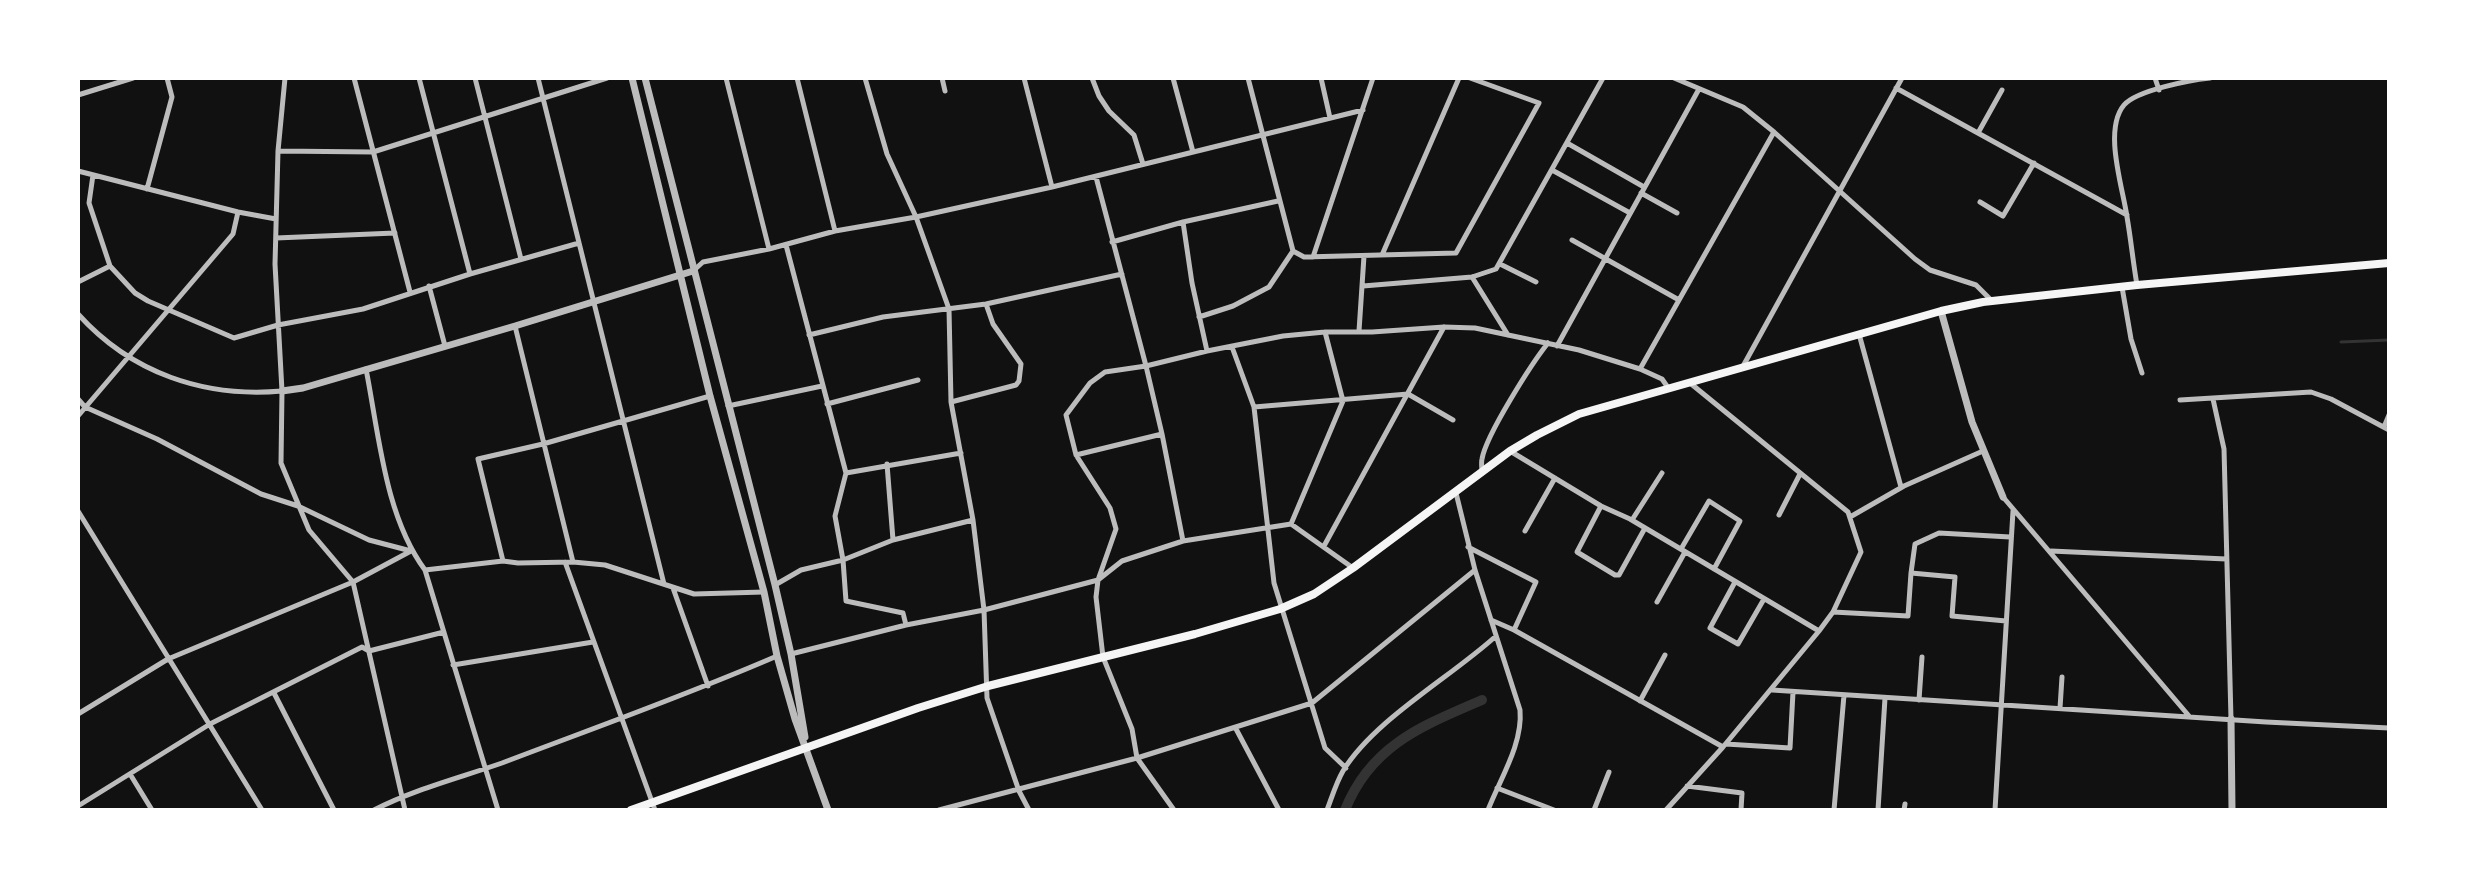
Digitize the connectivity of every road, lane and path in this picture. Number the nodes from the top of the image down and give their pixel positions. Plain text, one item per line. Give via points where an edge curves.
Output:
1 (133, 78) edge
2 (167, 78) edge
3 (285, 78) edge
4 (354, 78) edge
5 (419, 78) edge
6 (474, 78) edge
7 (538, 78) edge
8 (607, 78) edge
9 (632, 78) edge
10 (645, 78) edge
11 (726, 78) edge
12 (797, 78) edge
13 (865, 78) edge
14 (942, 78) edge
15 (1024, 78) edge
16 (1092, 78) edge
17 (1173, 78) edge
18 (1248, 78) edge
19 (1321, 78) edge
20 (1373, 78) edge
21 (1459, 78) edge
22 (1470, 78) edge
23 (1603, 78) edge
24 (1674, 78) edge
25 (1902, 78) edge
26 (2155, 78) edge
27 (2210, 78) edge
28 (125, 79) edge
29 (1896, 88) junction
30 (1699, 89) junction
31 (2002, 90) dead end
32 (2158, 90) junction
33 (945, 91) dead end
34 (78, 95) edge
35 (542, 97) junction
36 (1363, 110) junction
37 (484, 116) junction
38 (1330, 118) junction
39 (1774, 132) junction
40 (1978, 133) junction
41 (434, 134) junction
42 (1263, 134) junction
43 (1567, 143) junction
44 (278, 151) junction
45 (1193, 152) junction
46 (374, 153) junction
47 (2034, 163) junction
48 (1143, 164) junction
49 (1552, 170) junction
50 (78, 171) edge
51 (93, 175) junction
52 (1096, 177) junction
53 (1052, 187) junction
54 (147, 189) junction
55 (1643, 190) junction
56 (1838, 192) junction
57 (1278, 201) junction
58 (1980, 202) dead end
59 (238, 212) junction
60 (1630, 213) junction
61 (1677, 213) dead end
62 (2127, 214) junction
63 (916, 217) junction
64 (276, 219) junction
65 (1183, 222) junction
66 (835, 231) junction
67 (395, 233) junction
68 (276, 238) junction
69 (1572, 240) dead end
70 (1112, 242) junction
71 (579, 243) junction
72 (786, 245) junction
73 (769, 249) junction
74 (1293, 251) junction
75 (1383, 255) junction
76 (1313, 256) junction
77 (1364, 256) junction
78 (521, 259) junction
79 (1605, 259) junction
80 (2389, 263) edge
81 (1500, 264) junction
82 (110, 266) junction
83 (693, 271) junction
84 (470, 274) junction
85 (1122, 274) junction
86 (680, 275) junction
87 (1472, 277) junction
88 (78, 282) edge
89 (1536, 282) dead end
90 (2136, 285) junction
91 (429, 286) junction
92 (1363, 286) junction
93 (2122, 287) junction
94 (410, 292) junction
95 (1679, 300) junction
96 (1992, 301) junction
97 (595, 302) junction
98 (986, 304) junction
99 (169, 309) junction
100 (949, 309) junction
101 (1941, 311) junction
102 (78, 314) edge
103 (1199, 317) junction
104 (278, 325) junction
105 (515, 326) junction
106 (1444, 327) junction
107 (1359, 331) junction
108 (1325, 332) junction
109 (1859, 334) junction
110 (809, 335) junction
111 (1508, 335) junction
112 (1548, 343) junction
113 (446, 346) junction
114 (1557, 346) junction
115 (1232, 347) junction
116 (1207, 351) junction
117 (128, 357) junction
118 (1146, 366) junction
119 (1742, 368) junction
120 (366, 369) junction
121 (1640, 369) junction
122 (2142, 373) dead end
123 (918, 380) dead end
124 (1690, 383) junction
125 (822, 386) junction
126 (1669, 389) junction
127 (282, 391) junction
128 (1408, 394) junction
129 (710, 396) junction
130 (78, 399) edge
131 (2213, 399) junction
132 (2180, 400) dead end
133 (1343, 401) junction
134 (951, 402) junction
135 (827, 404) junction
136 (728, 406) junction
137 (85, 407) junction
138 (1254, 407) junction
139 (2389, 415) edge
140 (78, 416) edge
141 (1454, 420) dead end
142 (623, 422) junction
143 (2387, 429) edge
144 (1162, 434) junction
145 (543, 444) junction
146 (1510, 451) junction
147 (1983, 451) junction
148 (961, 453) junction
149 (1076, 455) junction
150 (887, 464) junction
151 (846, 473) junction
152 (1482, 473) junction
153 (1662, 473) dead end
154 (1800, 474) junction
155 (1555, 478) junction
156 (1901, 487) junction
157 (1456, 493) junction
158 (2003, 497) joint
159 (298, 506) junction
160 (1601, 506) junction
161 (2013, 511) junction
162 (78, 512) edge
163 (1779, 514) dead end
164 (1850, 517) junction
165 (973, 520) junction
166 (1632, 520) junction
167 (1291, 524) junction
168 (1267, 528) junction
169 (1645, 528) junction
170 (1525, 531) dead end
171 (2010, 537) junction
172 (893, 540) junction
173 (1183, 542) junction
174 (1324, 546) junction
175 (1468, 547) junction
176 (1683, 550) junction
177 (411, 551) junction
178 (2051, 551) junction
179 (2226, 559) junction
180 (843, 560) junction
181 (503, 561) junction
182 (565, 562) junction
183 (573, 562) junction
184 (1353, 568) junction
185 (1714, 569) junction
186 (425, 570) junction
187 (1475, 570) junction
188 (1911, 573) junction
189 (1098, 580) junction
190 (353, 582) junction
191 (1735, 582) junction
192 (664, 584) junction
193 (775, 585) junction
194 (673, 588) junction
195 (764, 592) junction
196 (1764, 599) junction
197 (1657, 602) dead end
198 (1280, 609) junction
199 (984, 610) junction
200 (1833, 612) junction
201 (1491, 621) junction
202 (2006, 621) junction
203 (906, 626) junction
204 (1514, 630) junction
205 (1819, 631) junction
206 (444, 632) junction
207 (1496, 636) junction
208 (593, 642) junction
209 (369, 651) junction
210 (791, 654) junction
211 (777, 656) junction
212 (1665, 656) dead end
213 (1103, 657) junction
214 (1922, 657) dead end
215 (168, 659) junction
216 (453, 665) junction
217 (2062, 677) dead end
218 (708, 686) junction
219 (988, 686) junction
220 (1772, 690) junction
221 (1793, 692) junction
222 (274, 693) junction
223 (1844, 695) junction
224 (1885, 698) junction
225 (1919, 700) junction
226 (1640, 701) junction
227 (1312, 703) junction
228 (2002, 705) junction
229 (2060, 708) junction
230 (78, 714) edge
231 (2189, 717) junction
232 (622, 718) junction
233 (2231, 719) junction
234 (210, 724) junction
235 (1235, 726) junction
236 (2389, 728) edge
237 (1725, 746) junction
238 (807, 750) junction
239 (1137, 758) junction
240 (1346, 768) junction
241 (484, 769) junction
242 (1609, 772) dead end
243 (130, 774) junction
244 (1687, 786) junction
245 (1497, 788) junction
246 (1019, 791) junction
247 (401, 796) junction
248 (78, 806) edge
249 (654, 806) edge
250 (152, 810) edge
251 (262, 810) edge
252 (334, 810) edge
253 (374, 810) edge
254 (405, 810) edge
255 (498, 810) edge
256 (631, 810) edge
257 (828, 810) edge
258 (939, 810) edge
259 (1029, 810) edge
260 (1174, 810) edge
261 (1279, 810) edge
262 (1327, 810) edge
263 (1488, 810) edge
264 (1554, 810) edge
265 (1594, 810) edge
266 (1666, 810) edge
267 (1741, 810) edge
268 (1834, 810) edge
269 (1878, 810) edge
270 (1995, 810) edge
271 (2232, 810) edge

1 - 28 street
2 - 54 street via 172,97
3 - 44 street
4 - 46 street
5 - 41 street
6 - 37 street
7 - 35 street
8 - 35 street
9 - 86 street
10 - 83 street
11 - 73 street
12 - 66 street
13 - 63 street via 887,154
14 - 33 street
15 - 53 street
16 - 48 street via 1109,111 1134,135
17 - 45 street
18 - 42 street
19 - 38 street
20 - 36 street
21 - 75 street
22 - 75 street via 1539,103 1456,253
23 - 43 street
24 - 30 street
25 - 29 street
26 - 32 street
27 - 32 street
28 - 34 street
29 - 40 street
29 - 56 street
30 - 39 street via 1743,107
30 - 55 street
31 - 40 street
32 - 62 street via 2125,104 2115,124 2116,159
35 - 37 street
35 - 71 street
36 - 38 street
36 - 76 street
37 - 41 street
37 - 78 street
38 - 42 street
39 - 56 street
39 - 95 street
40 - 47 street
41 - 46 street
41 - 84 street
42 - 45 street
42 - 57 street
43 - 49 street
43 - 55 street
44 - 46 street
44 - 64 street
45 - 48 street
46 - 67 street
47 - 58 street via 2003,216
47 - 62 street
48 - 52 street
49 - 60 street
49 - 81 street
50 - 51 street
51 - 54 street
51 - 82 street via 89,203
52 - 53 street
52 - 70 street
53 - 63 street
54 - 59 street
55 - 60 street
55 - 61 street
56 - 96 street via 1930,270 1976,285
56 - 119 street
57 - 65 street
57 - 74 street
59 - 64 street
59 - 99 street via 232,234
60 - 79 street
62 - 90 street
63 - 66 street
63 - 100 street
64 - 68 street
65 - 70 street
65 - 103 street
66 - 72 street
67 - 68 street
67 - 94 street
68 - 104 street
69 - 79 street
70 - 85 street
71 - 78 street
71 - 97 street
72 - 73 street
72 - 110 street
73 - 83 street via 703,262
74 - 76 street via 1304,257
74 - 103 street via 1269,287 1233,306
75 - 77 street
76 - 77 street
77 - 92 street
78 - 84 street
79 - 95 street
79 - 114 street
80 - 90 main road
81 - 87 street
81 - 89 street
82 - 88 street
82 - 99 street via 135,293
83 - 86 street
83 - 136 street
84 - 91 street
85 - 98 street
85 - 118 street
86 - 97 street
86 - 129 street
87 - 92 street
87 - 111 street
90 - 93 main road
91 - 94 street
91 - 113 street
92 - 107 street
93 - 96 main road
93 - 122 street via 2131,339
94 - 104 street via 363,309
95 - 121 street
96 - 101 main road
97 - 105 street
97 - 142 street
98 - 100 street
98 - 134 street via 993,324 1021,364 1019,381
99 - 104 street via 234,338
99 - 117 street
100 - 110 street via 883,317
100 - 134 street
101 - 109 main road
101 - 147 street
102 - 117 street via 93,331
103 - 116 street
104 - 127 street
105 - 113 street
105 - 145 street
106 - 107 street
106 - 111 street
106 - 128 street
107 - 108 street
108 - 115 street
108 - 133 street
109 - 119 main road
109 - 156 street
110 - 125 street
111 - 112 street
112 - 114 street
112 - 152 street via 1492,435 1482,457
113 - 120 street
114 - 121 street
115 - 116 street
115 - 138 street
116 - 118 street
117 - 127 street via 166,377 206,389
117 - 137 street
118 - 144 street
118 - 149 street via 1105,372 1082,393 1066,415
119 - 124 main road
120 - 127 street
120 - 177 street via 395,512
121 - 126 street via 1662,379
123 - 135 street
124 - 126 main road
124 - 154 street
125 - 135 street
125 - 136 street
126 - 146 main road via 1579,414
127 - 159 street via 281,463
128 - 133 street
128 - 141 street
128 - 174 street
129 - 142 street
129 - 195 street
130 - 137 street
131 - 132 street
131 - 143 street via 2312,392
131 - 179 street via 2224,449
133 - 138 street
133 - 167 street
134 - 148 street
135 - 151 street
136 - 193 street
137 - 140 street
137 - 159 street via 157,439 261,494
138 - 168 street
139 - 143 street
142 - 145 street
142 - 192 street
144 - 149 street
144 - 173 street
145 - 181 street via 478,459
145 - 183 street
146 - 152 main road
146 - 155 street
147 - 156 street
147 - 158 street
148 - 150 street
148 - 165 street
149 - 189 street via 1110,508 1116,529
150 - 151 street
150 - 172 street
151 - 180 street via 835,516
152 - 157 main road
153 - 166 street
154 - 163 street
154 - 164 street
155 - 160 street
155 - 170 street
156 - 164 street
157 - 175 street
157 - 184 main road
158 - 161 street
159 - 177 street via 369,540
159 - 190 street via 309,530
160 - 166 street
160 - 169 street via 1577,552 1615,575 1620,575
161 - 171 street
161 - 178 street
162 - 215 street
164 - 200 street via 1861,552
165 - 172 street
165 - 199 street
166 - 169 street
167 - 168 street
167 - 174 street
168 - 173 street
168 - 198 street
169 - 176 street
171 - 188 street via 1940,533 1915,544
171 - 202 street
172 - 180 street
173 - 189 street via 1122,561
174 - 184 street
175 - 187 street
175 - 204 street via 1536,582
176 - 185 street
176 - 185 street via 1708,501 1740,521
176 - 197 street
177 - 186 street
177 - 190 street
178 - 179 street
178 - 231 street
179 - 233 street
180 - 193 street via 801,570
180 - 203 street via 846,602 903,613
181 - 182 street
181 - 186 street
182 - 183 street
182 - 208 street
183 - 192 street via 605,565
184 - 198 main road via 1314,594
185 - 191 street
186 - 206 street
187 - 201 street
187 - 227 street
188 - 200 street via 1908,616
188 - 202 street via 1955,577 1952,616
189 - 199 street
189 - 213 street via 1096,597
190 - 209 street
190 - 215 street
191 - 196 street
191 - 196 street via 1710,628 1738,644
192 - 194 street
193 - 210 street
194 - 195 street via 694,594
194 - 218 street
195 - 211 street
196 - 205 street
198 - 213 main road
198 - 227 street
199 - 203 street
199 - 219 street
200 - 205 street
201 - 204 street
201 - 207 street
202 - 228 street
203 - 210 street
204 - 226 street
205 - 220 street
206 - 209 street
206 - 216 street
207 - 240 street via 1400,712
207 - 245 street via 1521,721 1514,750
208 - 216 street
208 - 232 street
209 - 222 street via 362,647
209 - 247 street
210 - 238 street
211 - 218 street
211 - 238 street
212 - 226 street
213 - 219 main road
213 - 239 street via 1132,729
214 - 225 street
215 - 230 street
215 - 234 street
216 - 241 street
217 - 229 street
218 - 232 street
219 - 238 main road
219 - 246 street via 987,698
220 - 221 street
220 - 237 street
221 - 223 street
221 - 237 street via 1790,748
222 - 234 street
222 - 252 street
223 - 224 street
223 - 268 street
224 - 225 street
224 - 269 street
225 - 228 street
226 - 237 street
227 - 235 street
227 - 240 street via 1325,748
228 - 229 street
228 - 270 street
229 - 231 street
231 - 233 street
232 - 241 street
232 - 249 street
233 - 236 street
233 - 271 street
234 - 243 street
234 - 251 street
235 - 239 street
235 - 261 street
237 - 244 street
238 - 249 main road
238 - 257 street
239 - 246 street
239 - 260 street
240 - 262 street
241 - 247 street
241 - 255 street
242 - 265 street
243 - 248 street
243 - 250 street
244 - 266 street
244 - 267 street via 1742,793
245 - 263 street
245 - 264 street
246 - 258 street
246 - 259 street
247 - 253 street
247 - 254 street
249 - 256 main road

